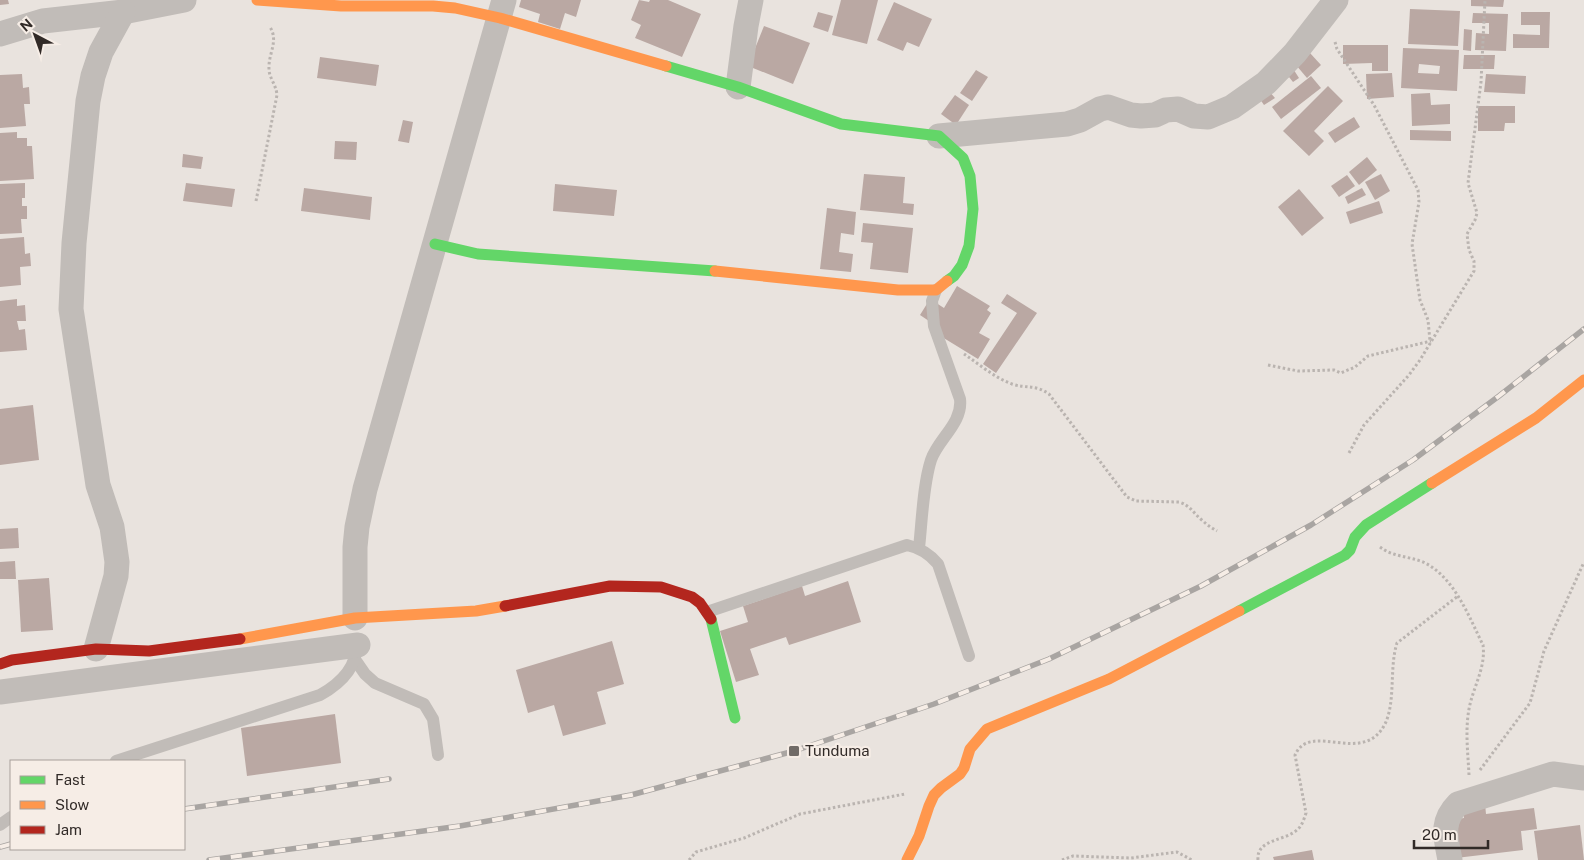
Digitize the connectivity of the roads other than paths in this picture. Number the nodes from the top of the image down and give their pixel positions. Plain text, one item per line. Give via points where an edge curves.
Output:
1 (184, 0) edge
2 (257, 0) edge
3 (751, 0) edge
4 (1336, 0) edge
5 (502, 9) edge
6 (123, 12) junction
7 (0, 34) edge
8 (738, 87) junction
9 (939, 136) junction
10 (435, 244) junction
11 (936, 290) junction
12 (1584, 380) edge
13 (919, 548) junction
14 (707, 612) junction
15 (354, 618) junction
16 (96, 649) junction
17 (357, 653) junction
18 (970, 656) dead end
19 (0, 664) edge
20 (0, 692) edge
21 (735, 718) dead end
22 (438, 755) dead end
23 (119, 760) edge
24 (1584, 778) edge
25 (10, 818) edge
26 (0, 826) edge
27 (907, 860) edge
28 (1450, 860) edge

1 - 6 street
2 - 5 street via 341,6
3 - 8 street
4 - 9 street via 1266,84 1208,117 1178,110 1141,116 1108,107 1067,124
5 - 8 street
5 - 10 street
6 - 7 street via 43,21
6 - 16 street via 100,52 88,101 71,309 98,485 112,527 117,562
8 - 9 street via 841,124
9 - 11 street via 963,158 970,176 973,209 970,246 962,265
10 - 11 street via 478,254 754,274 898,290
10 - 15 street via 359,517 355,547
11 - 13 lane via 932,313 961,406 931,460
12 - 27 street via 1536,418 1366,526 1345,555 1109,679 987,729 969,750 962,772 932,798
13 - 14 lane via 907,545
13 - 18 lane via 938,564
14 - 15 street via 692,597 661,587 610,586 476,610
14 - 21 street via 713,623
15 - 16 street via 236,640 150,651
15 - 17 lane
16 - 19 street
17 - 20 street via 92,679
17 - 22 lane via 365,674 375,683 424,704 433,719
17 - 23 lane via 338,682 320,695
24 - 28 street via 1553,774 1458,804 1446,821
25 - 26 lane

